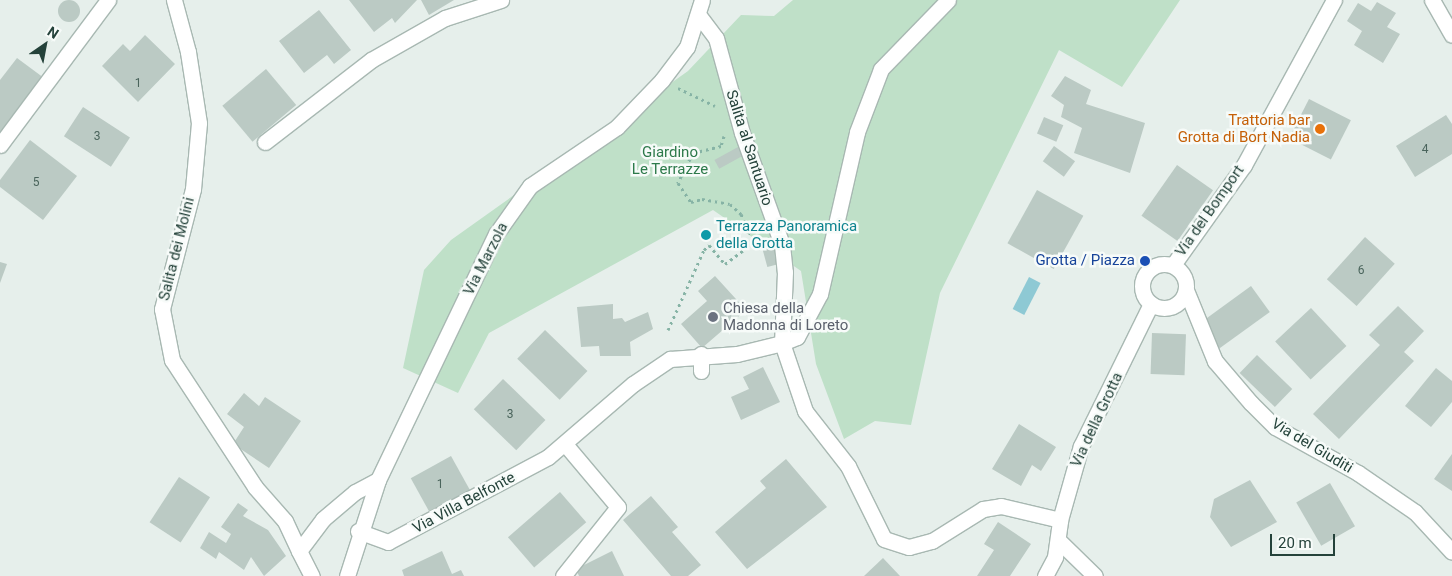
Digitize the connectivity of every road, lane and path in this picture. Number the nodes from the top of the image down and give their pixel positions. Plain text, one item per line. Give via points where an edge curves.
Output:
1 (108, 0) edge
2 (174, 0) edge
3 (500, 0) edge
4 (702, 0) edge
5 (948, 0) edge
6 (1334, 0) edge
7 (1432, 0) edge
8 (700, 17) junction
9 (1452, 35) edge
10 (662, 80) junction
11 (719, 109) dead end
12 (726, 127) dead end
13 (266, 142) dead end
14 (0, 145) edge
15 (775, 227) junction
16 (754, 242) junction
17 (1173, 265) junction
18 (1186, 290) junction
19 (1151, 304) junction
20 (668, 330) dead end
21 (785, 347) junction
22 (701, 354) junction
23 (701, 371) dead end
24 (565, 444) junction
25 (378, 480) junction
26 (1060, 520) junction
27 (358, 531) junction
28 (1058, 541) junction
29 (299, 551) junction
30 (1452, 552) edge
31 (312, 576) edge
32 (348, 576) edge
33 (563, 576) edge
34 (1045, 576) edge
35 (1095, 576) edge

1 - 14 street
2 - 29 street, Salita dei Molini via 188,52 199,123 192,189 162,309 164,336 184,383 233,448 255,487 285,521
3 - 13 street via 445,18 371,60
4 - 8 street, Via Marzola
5 - 21 street, Via Villa Belfonte via 881,69 857,132 820,294 797,337
6 - 17 street, Via del Bomport via 1244,165
7 - 9 street
8 - 10 street, Via Marzola via 687,47
8 - 15 street, Salita al Santuario via 716,38 742,133
10 - 11 path
10 - 25 street, Via Marzola via 617,127 530,186 502,226
12 - 16 path via 721,146 692,153 678,183 692,202 702,199 730,204 741,214
15 - 16 path
15 - 21 street, Salita al Santuario via 786,272
16 - 20 path via 724,264 709,245 704,250
17 - 18 street via 1183,273
17 - 19 street via 1160,264 1146,273 1142,290
18 - 19 street via 1168,308
18 - 30 street, Via del Giuditi via 1216,361 1257,409 1276,427 1358,473 1415,512
19 - 26 street, Via della Grotta via 1081,446
21 - 22 street, Via Villa Belfonte via 737,354
21 - 26 street, Salita al Santuario via 805,411 848,466 884,539 909,547 932,541 983,509 1001,506
22 - 23 street
22 - 24 street, Via Villa Belfonte via 670,354 653,377
24 - 27 street, Via Villa Belfonte via 548,457 388,542
24 - 33 street via 618,507
25 - 27 street, Via Marzola
25 - 29 street via 354,492 323,519
26 - 28 street, Via della Grotta
27 - 32 street, Via Marzola
28 - 34 street, Via della Grotta
28 - 35 street
29 - 31 street, Salita dei Molini

